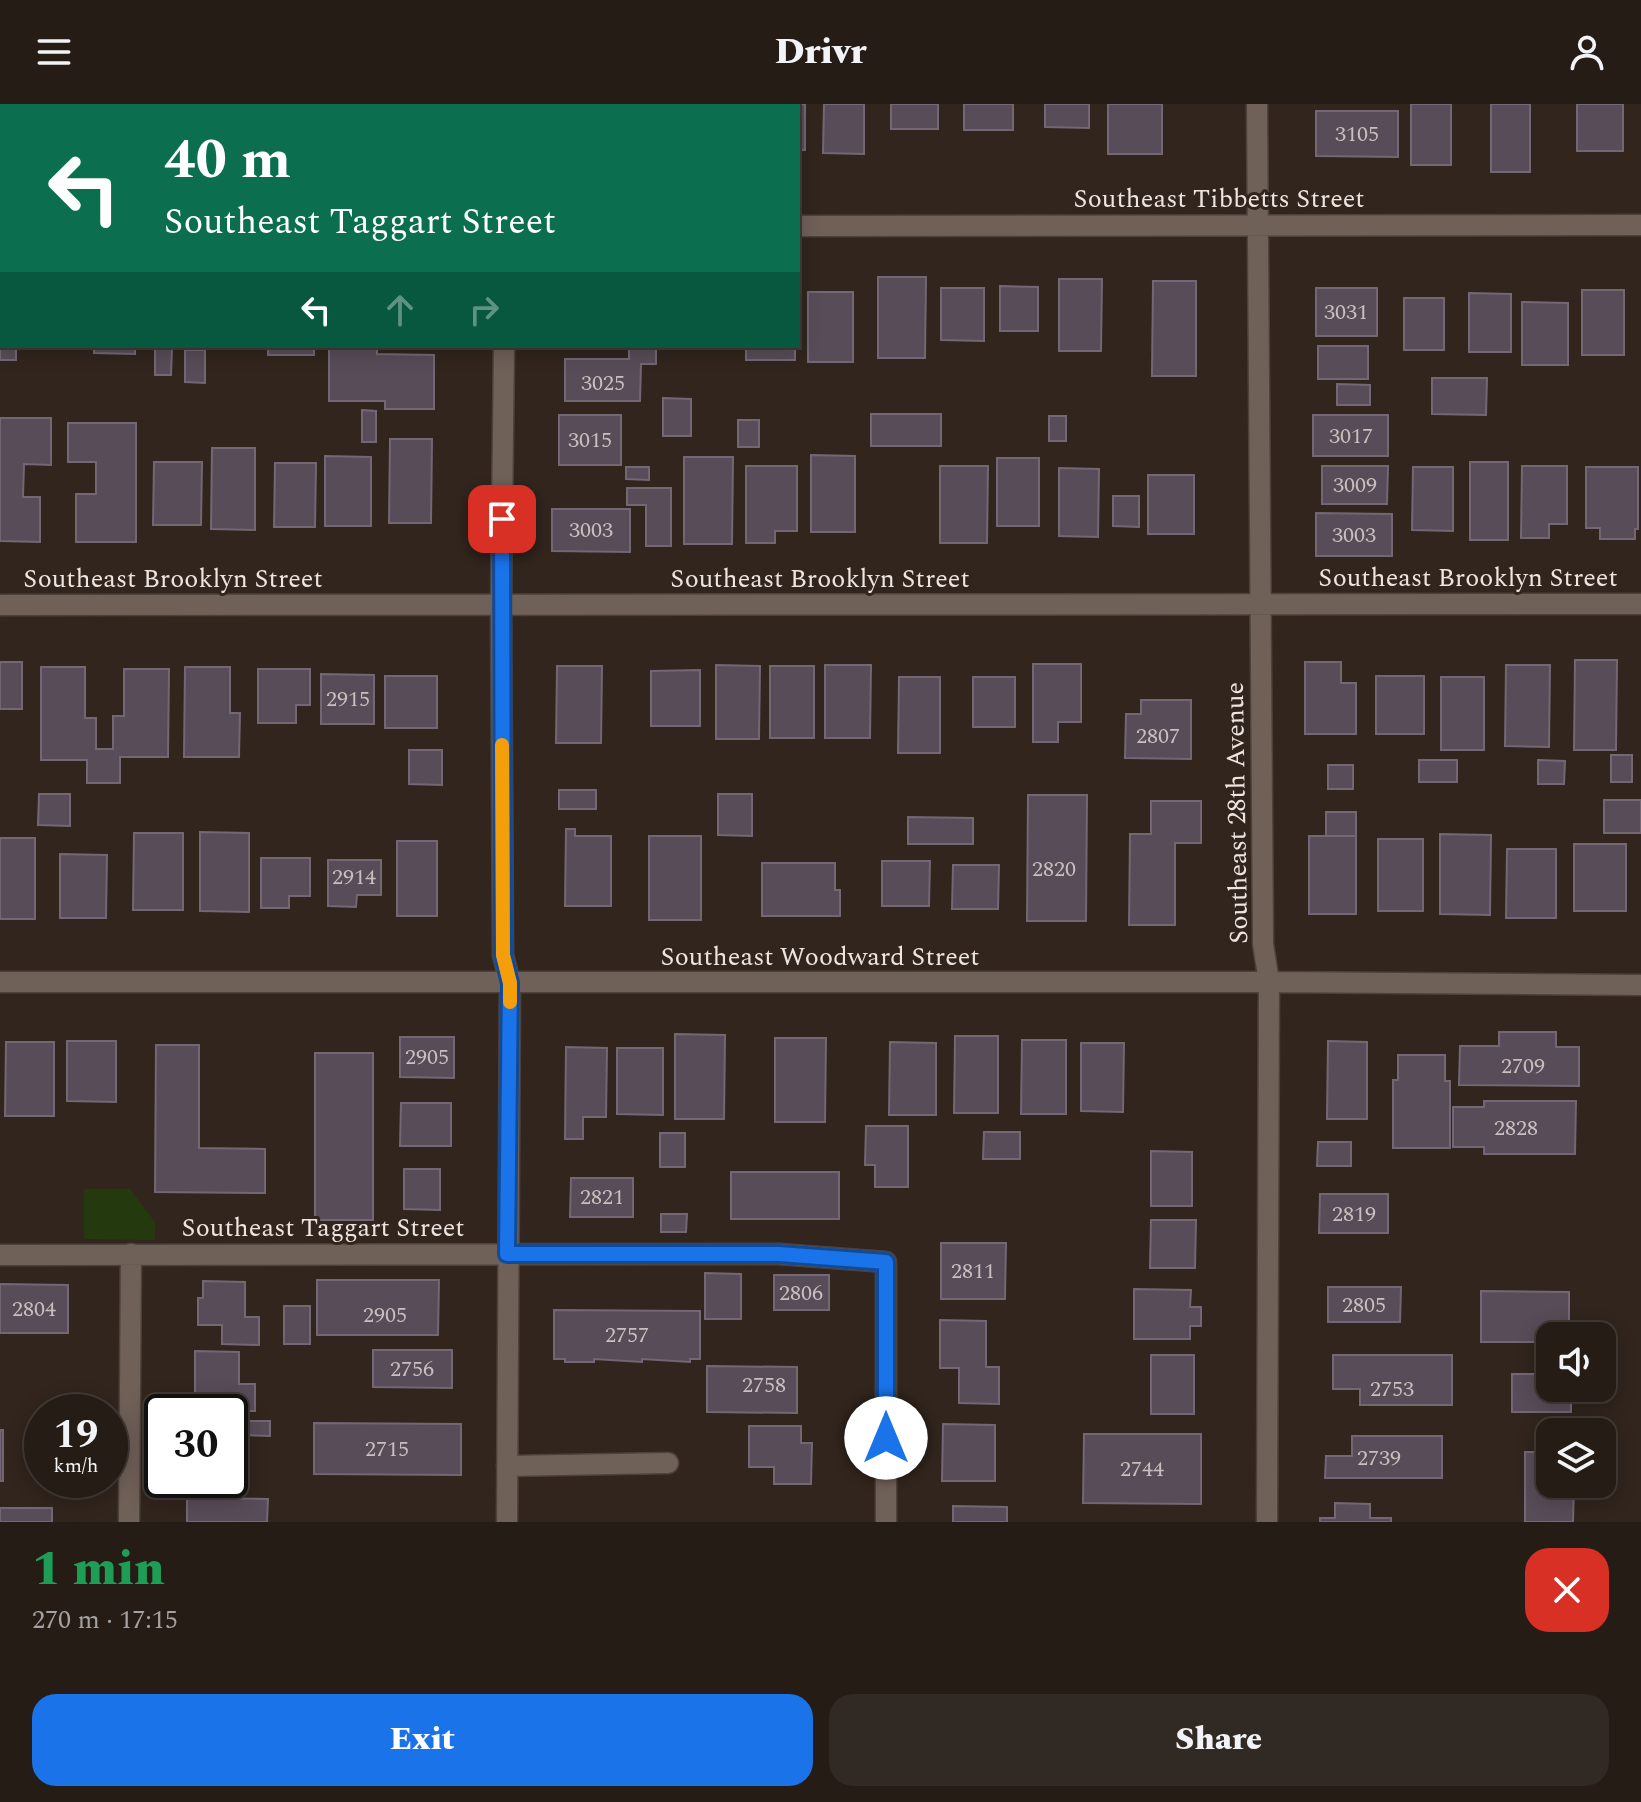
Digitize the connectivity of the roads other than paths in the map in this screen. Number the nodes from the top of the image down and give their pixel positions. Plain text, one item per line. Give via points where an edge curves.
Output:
1 (1257, 104) edge
2 (1257, 224) junction
3 (1641, 225) edge
4 (800, 226) edge
5 (504, 348) edge
6 (1641, 604) edge
7 (0, 605) edge
8 (501, 605) junction
9 (1261, 605) junction
10 (0, 982) edge
11 (1269, 982) junction
12 (510, 983) junction
13 (1641, 985) edge
14 (131, 1254) junction
15 (507, 1254) junction
16 (0, 1255) edge
17 (668, 1463) dead end
18 (507, 1466) junction
19 (129, 1522) edge
20 (507, 1522) edge
21 (886, 1522) edge
22 (1267, 1522) edge

1 - 2 street, Southeast 28th Avenue
2 - 3 street, Southeast Tibbetts Street
2 - 4 street, Southeast Tibbetts Street
2 - 9 street, Southeast 28th Avenue
5 - 8 street
6 - 9 street, Southeast Brooklyn Street
7 - 8 street, Southeast Brooklyn Street
8 - 9 street, Southeast Brooklyn Street
8 - 12 street via 503,955
9 - 11 street, Southeast 28th Avenue via 1263,944
10 - 12 street, Southeast Woodward Street
11 - 12 street, Southeast Woodward Street
11 - 13 street, Southeast Woodward Street
11 - 22 street, Southeast 28th Avenue
12 - 15 street
14 - 15 street, Southeast Taggart Street
14 - 16 street, Southeast Taggart Street
14 - 19 street
15 - 18 street
15 - 21 street, Southeast Taggart Street via 779,1254 886,1262
17 - 18 street
18 - 20 street

